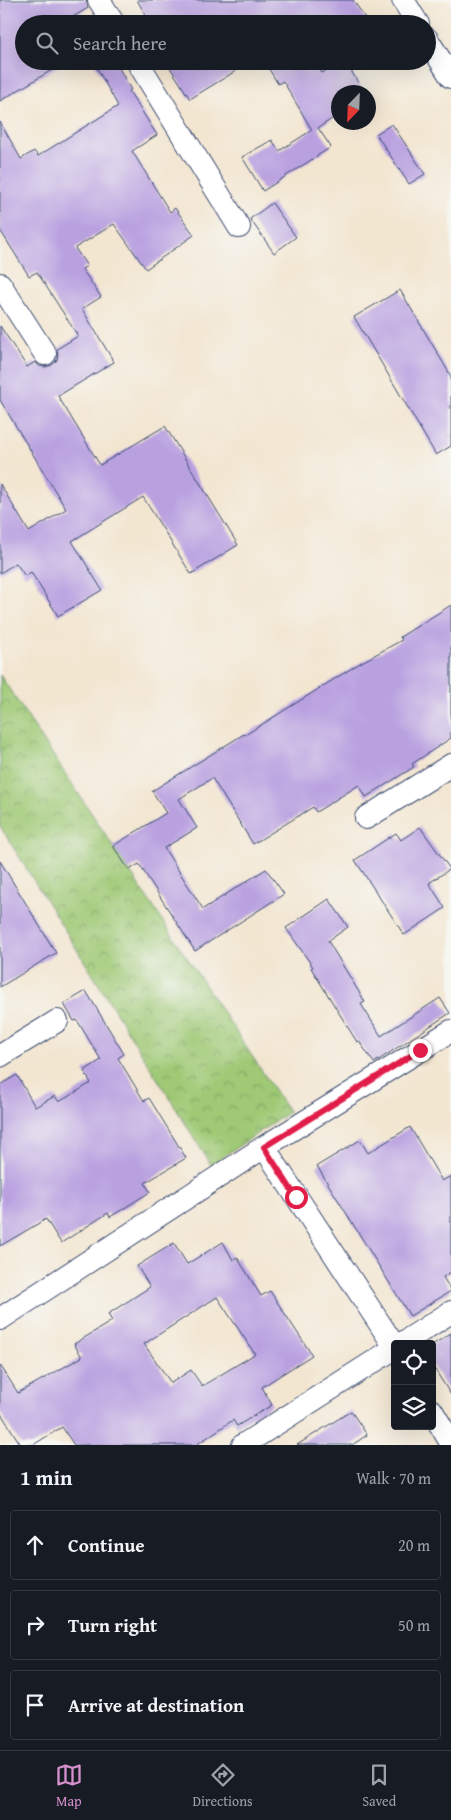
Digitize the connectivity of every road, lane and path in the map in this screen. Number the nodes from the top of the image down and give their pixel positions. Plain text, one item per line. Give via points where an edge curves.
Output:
1 (99, 0) edge
2 (403, 0) edge
3 (108, 15) edge
4 (412, 15) edge
5 (436, 53) edge
6 (143, 70) edge
7 (451, 77) edge
8 (239, 227) dead end
9 (0, 284) edge
10 (45, 354) dead end
11 (451, 764) edge
12 (366, 818) dead end
13 (57, 1021) dead end
14 (451, 1030) edge
15 (0, 1056) edge
16 (264, 1147) junction
17 (451, 1312) edge
18 (0, 1319) edge
19 (407, 1340) edge
20 (391, 1341) edge
21 (391, 1350) edge
22 (436, 1418) edge
23 (451, 1443) edge
24 (243, 1445) edge

1 - 3 street
2 - 4 street
5 - 7 street
6 - 8 street
9 - 10 street
11 - 12 street
13 - 15 street
14 - 16 street
16 - 18 street
16 - 20 street
17 - 19 street
21 - 24 street
22 - 23 street

